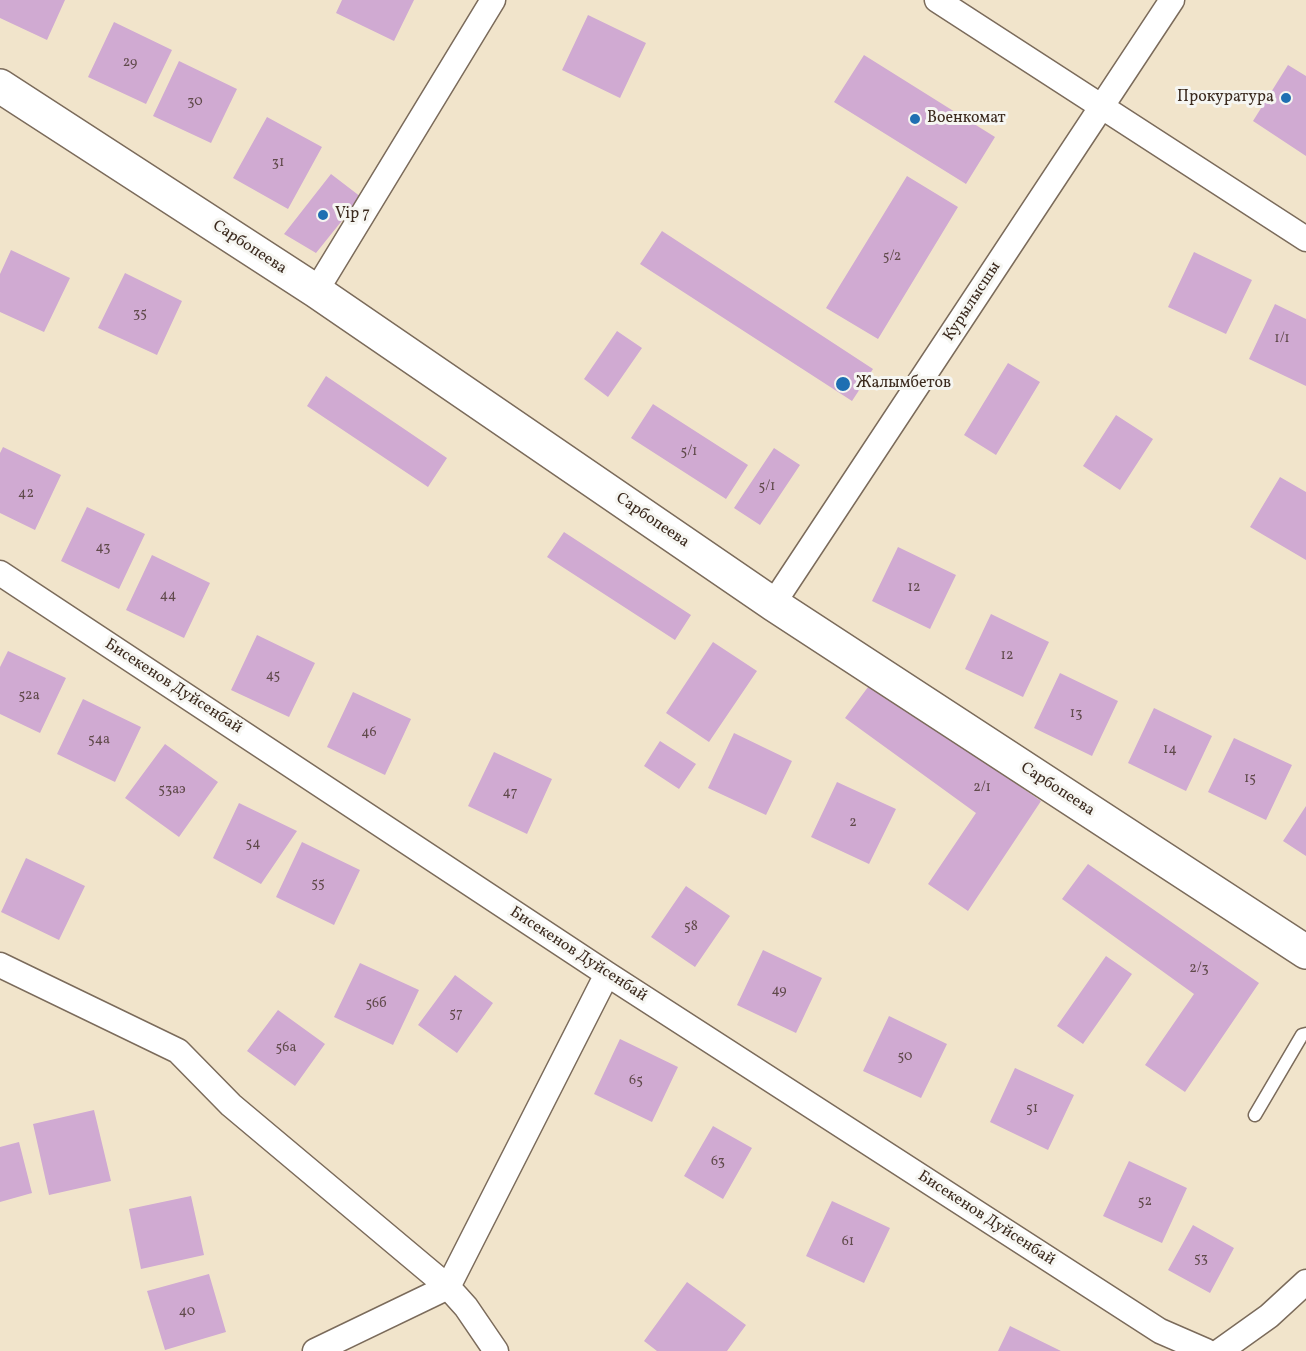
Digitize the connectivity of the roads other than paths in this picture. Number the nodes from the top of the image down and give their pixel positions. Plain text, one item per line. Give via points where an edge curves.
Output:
1 (493, 0) edge
2 (937, 0) edge
3 (1172, 0) edge
4 (0, 86) edge
5 (1101, 107) junction
6 (1306, 239) edge
7 (316, 291) junction
8 (0, 573) edge
9 (773, 604) junction
10 (1306, 952) edge
11 (0, 966) edge
12 (607, 974) junction
13 (1306, 1034) edge
14 (1256, 1115) dead end
15 (1306, 1282) edge
16 (448, 1287) junction
17 (315, 1351) edge
18 (496, 1351) edge
19 (1206, 1351) edge
20 (1220, 1351) edge

1 - 7 street
2 - 5 street
3 - 5 street, Курылысшы
4 - 7 street, Сарбопеева
5 - 6 street
5 - 9 street, Курылысшы
7 - 9 street, Сарбопеева
8 - 12 street, Бисекенов Дуйсенбай
9 - 10 street, Сарбопеева
11 - 16 street via 178,1051 231,1105
12 - 16 street
12 - 19 street, Бисекенов Дуйсенбай via 1160,1331
13 - 14 lane
15 - 20 street via 1269,1316
16 - 17 street
16 - 18 street

